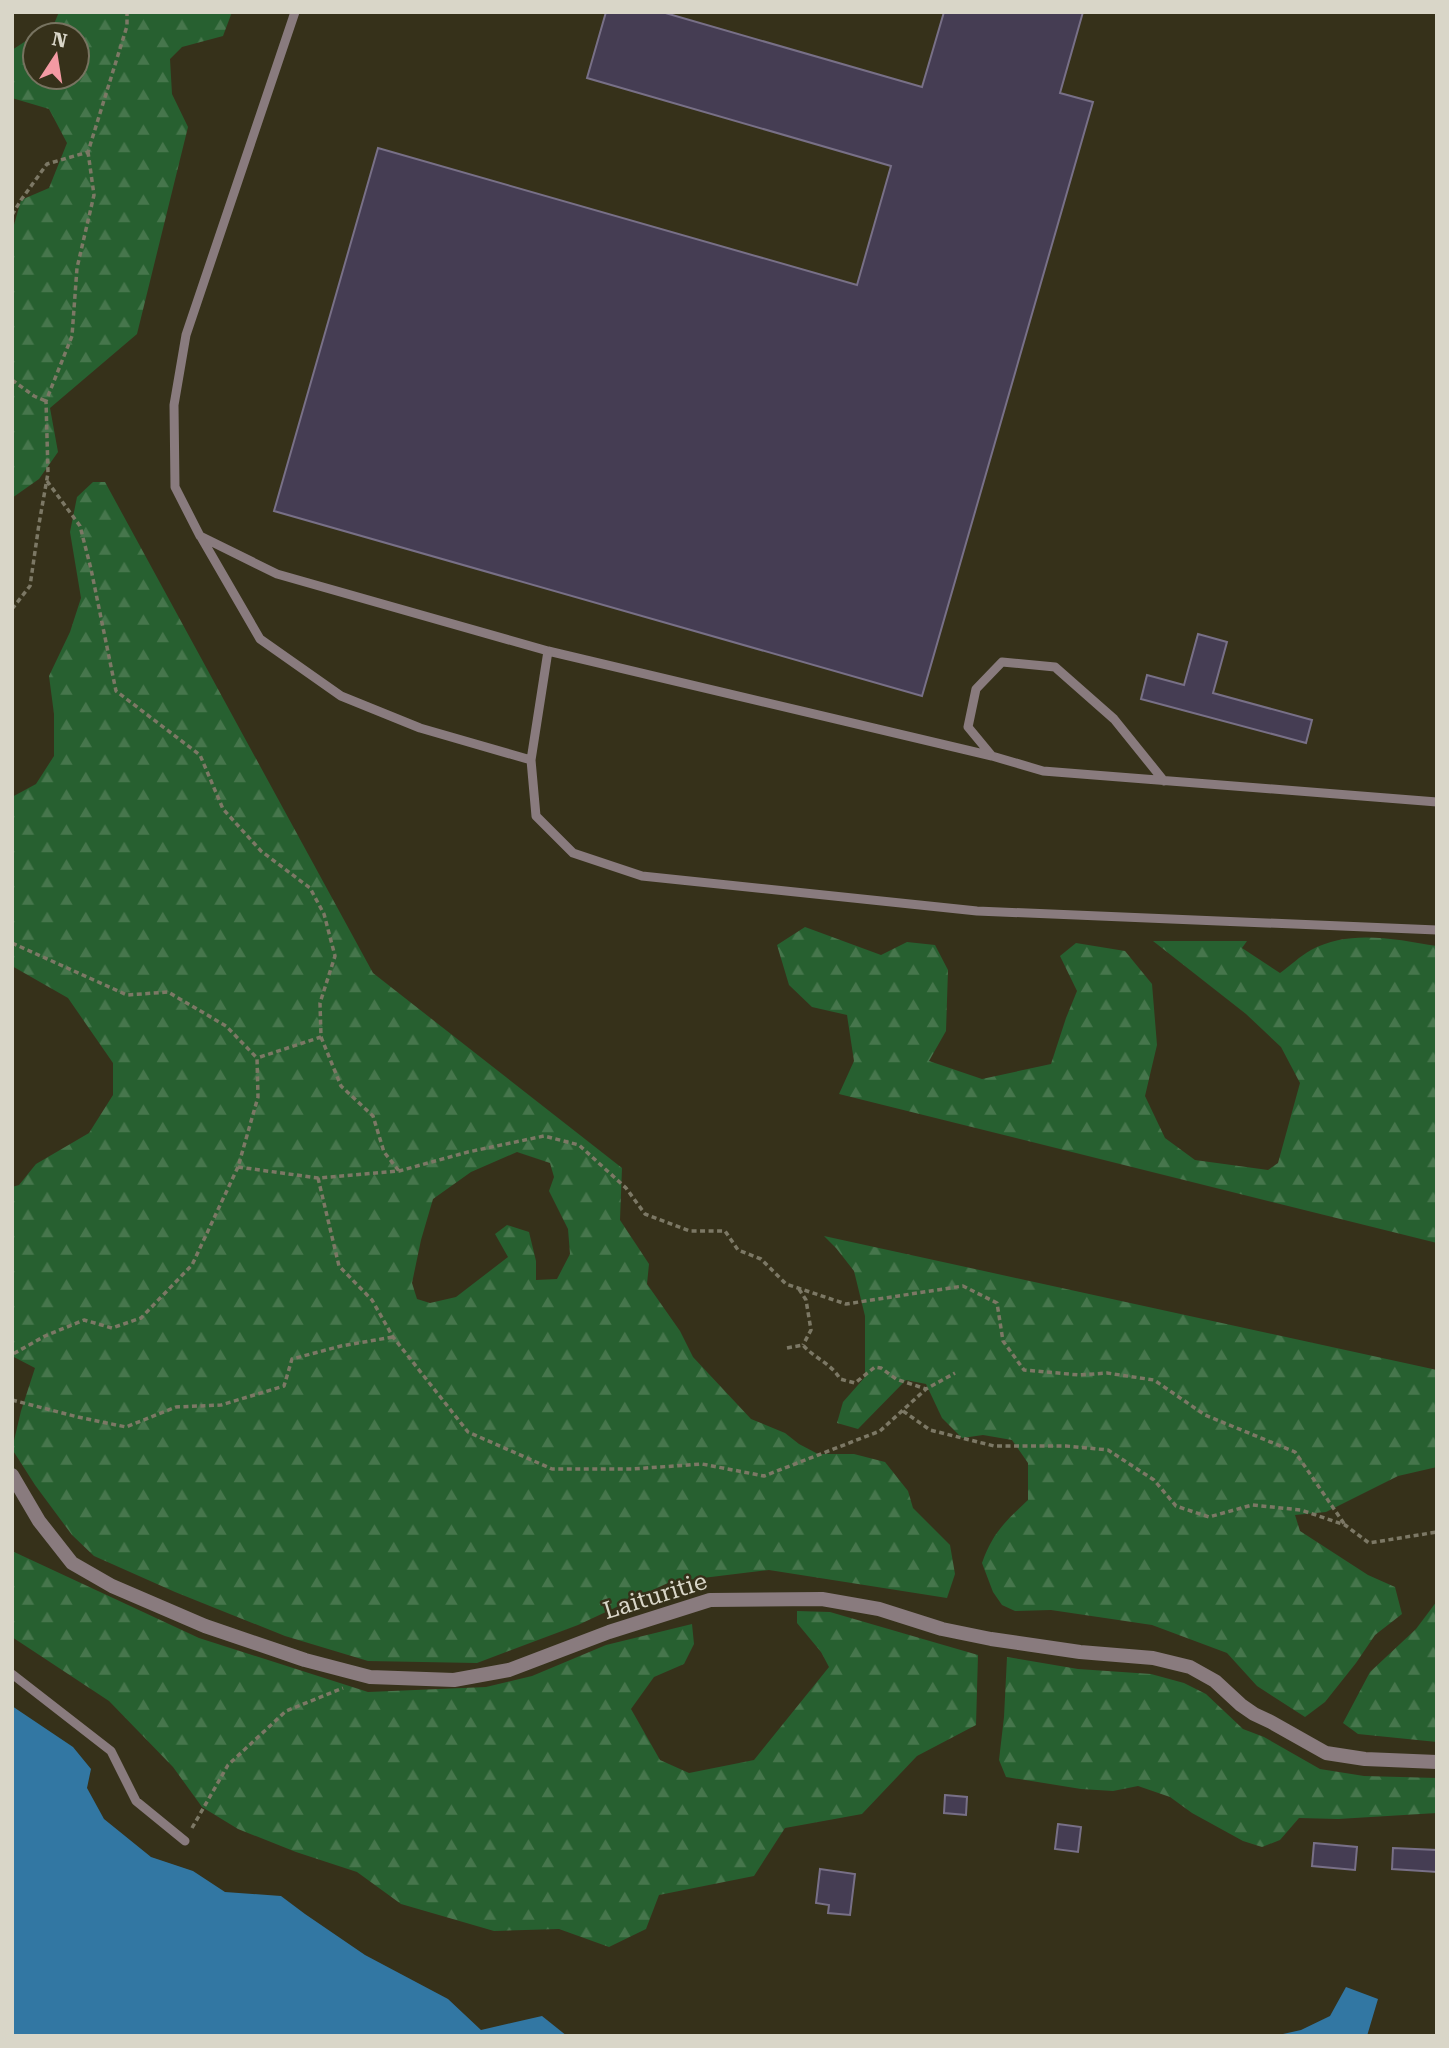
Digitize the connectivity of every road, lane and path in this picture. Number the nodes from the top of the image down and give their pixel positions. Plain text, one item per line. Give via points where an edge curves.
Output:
1 (127, 12) edge
2 (295, 12) edge
3 (88, 152) junction
4 (12, 215) edge
5 (12, 380) edge
6 (46, 401) junction
7 (47, 481) junction
8 (200, 536) junction
9 (12, 609) edge
10 (548, 651) junction
11 (992, 756) junction
12 (531, 760) junction
13 (1164, 780) junction
14 (1437, 802) edge
15 (1437, 930) edge
16 (12, 943) edge
17 (321, 1037) junction
18 (257, 1058) junction
19 (238, 1167) junction
20 (399, 1171) junction
21 (318, 1178) junction
22 (799, 1289) junction
23 (393, 1337) junction
24 (803, 1345) junction
25 (787, 1348) dead end
26 (12, 1358) edge
27 (955, 1373) dead end
28 (926, 1389) junction
29 (12, 1400) edge
30 (903, 1411) junction
31 (12, 1475) edge
32 (1345, 1525) junction
33 (1437, 1532) edge
34 (12, 1674) edge
35 (370, 1677) junction
36 (1437, 1762) edge
37 (185, 1841) joint

1 - 3 path via 127,26
2 - 8 lane via 186,335 174,405 175,487
3 - 4 path via 47,164
3 - 6 path via 94,195 77,268 72,336
5 - 6 path
6 - 7 path
7 - 9 path via 30,586
7 - 17 path via 79,526 116,691 200,755 223,809 261,851 310,888 324,914 335,956 320,1003
8 - 10 lane via 276,574
8 - 12 lane via 260,639 341,696 420,728
10 - 11 lane
10 - 12 lane
11 - 13 lane via 1043,771
11 - 13 lane via 968,727 976,689 1002,662 1055,667 1114,719
12 - 15 lane via 536,816 572,853 642,876 977,911
13 - 14 lane
16 - 18 path via 127,995 168,992 226,1026
17 - 18 path
17 - 20 path via 341,1086 373,1116 384,1152
18 - 19 path via 258,1097
19 - 21 path
19 - 26 path via 192,1265 141,1318 112,1328 84,1321 45,1336
20 - 21 path
20 - 22 path via 544,1136 579,1145 625,1188 645,1214 690,1231 725,1231 738,1250 761,1259 786,1284
21 - 23 path via 339,1266 372,1300
22 - 24 path via 806,1300 811,1331
22 - 32 path via 846,1304 963,1286 997,1303 1003,1341 1024,1370 1154,1380 1205,1415 1295,1452
23 - 29 path via 292,1359 284,1386 221,1405 176,1407 126,1427
23 - 30 path via 468,1432 552,1469 702,1464 764,1476 880,1431
24 - 25 path
24 - 28 path via 813,1357 834,1368 839,1378 855,1382 875,1367
27 - 28 path
28 - 30 path
30 - 32 path via 930,1430 993,1446 1108,1450 1154,1480 1177,1506 1209,1517 1252,1505 1301,1510
31 - 35 street, Laituritie via 39,1521 72,1563 102,1580 205,1626
32 - 33 path via 1368,1543
34 - 37 lane via 111,1751 136,1801
35 - 36 street, Laituritie via 454,1680 509,1671 710,1600 822,1599 880,1609 991,1639 1080,1653 1153,1658 1190,1667 1215,1681 1254,1714 1326,1753
35 - 37 path via 286,1711 228,1765

